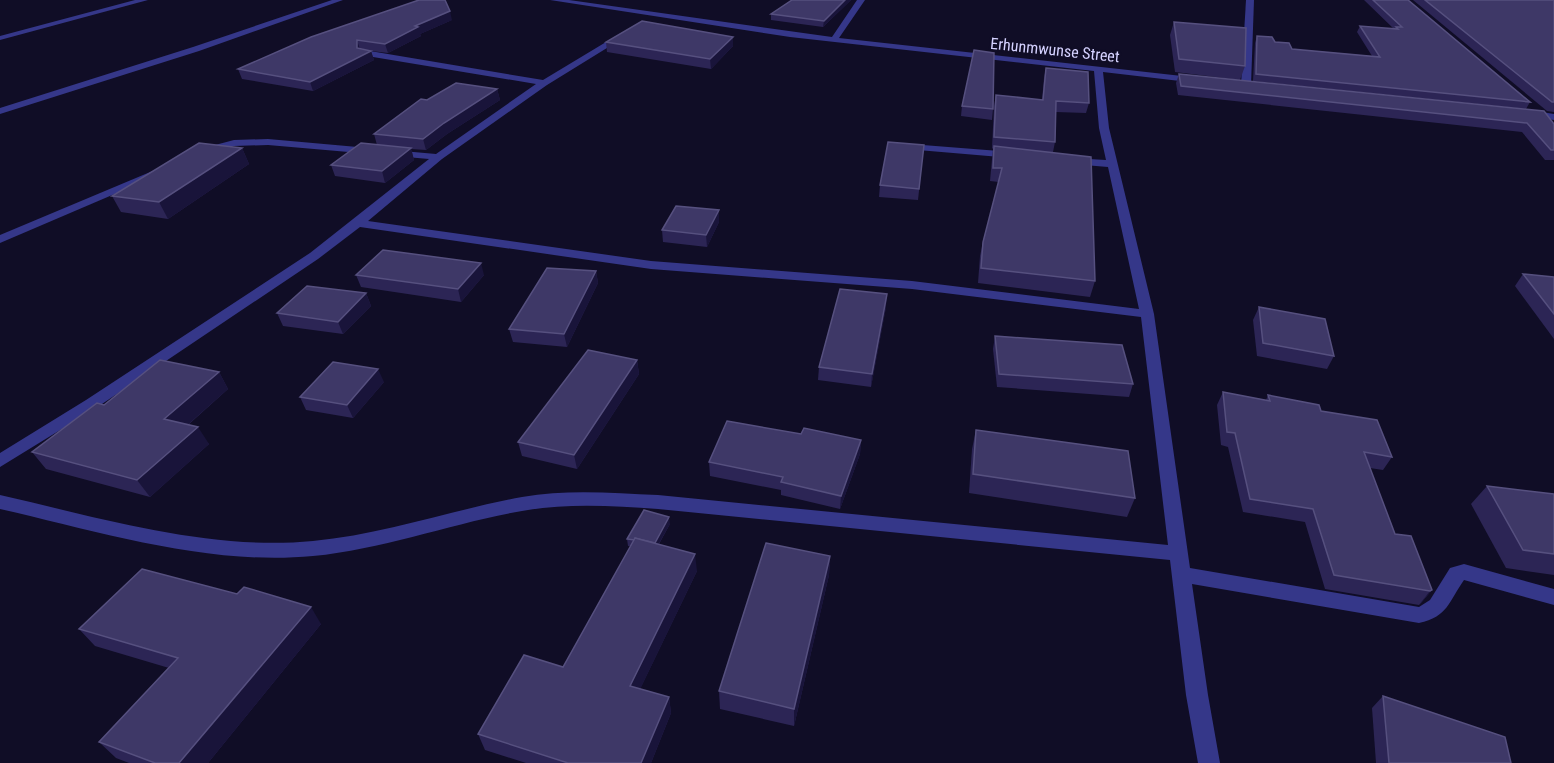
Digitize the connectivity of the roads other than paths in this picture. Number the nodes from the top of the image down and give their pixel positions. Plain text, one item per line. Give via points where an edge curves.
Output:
1 (144, 0) edge
2 (339, 0) edge
3 (554, 0) edge
4 (615, 0) edge
5 (861, 0) edge
6 (1250, 0) edge
7 (601, 7) junction
8 (654, 16) junction
9 (0, 38) edge
10 (834, 40) junction
11 (364, 53) edge
12 (1098, 70) junction
13 (1212, 81) edge
14 (544, 83) junction
15 (1234, 84) edge
16 (1246, 85) junction
17 (1257, 86) edge
18 (1524, 99) edge
19 (0, 111) edge
20 (1519, 112) edge
21 (1542, 115) junction
22 (1554, 117) edge
23 (1554, 130) edge
24 (910, 147) edge
25 (438, 157) junction
26 (1029, 157) edge
27 (190, 158) edge
28 (1065, 160) edge
29 (1113, 164) junction
30 (169, 167) edge
31 (358, 224) junction
32 (0, 239) edge
33 (1147, 314) junction
34 (0, 461) edge
35 (0, 502) edge
36 (1178, 553) junction
37 (1181, 574) junction
38 (1554, 597) edge
39 (1209, 763) edge

1 - 9 street
2 - 19 street
3 - 7 street, Erhunmwunse Street
4 - 7 street
5 - 10 street
6 - 16 street
7 - 8 street, Erhunmwunse Street
8 - 10 street, Erhunmwunse Street
8 - 14 street
10 - 12 street, Erhunmwunse Street
11 - 14 street
12 - 13 street, Erhunmwunse Street
12 - 29 street via 1104,128
14 - 25 street
15 - 16 street
16 - 17 street
18 - 21 street
20 - 21 street
21 - 22 street
21 - 23 street
24 - 26 street
25 - 27 street via 268,142 234,143
25 - 31 street
28 - 29 street
29 - 33 street
30 - 32 street
31 - 33 street via 651,265 912,285
31 - 34 street via 92,404
33 - 36 street
35 - 36 street via 180,541 282,550 342,544 524,504 578,498 658,502
36 - 37 street
37 - 38 street via 1419,615 1436,610 1457,574 1464,572
37 - 39 street

